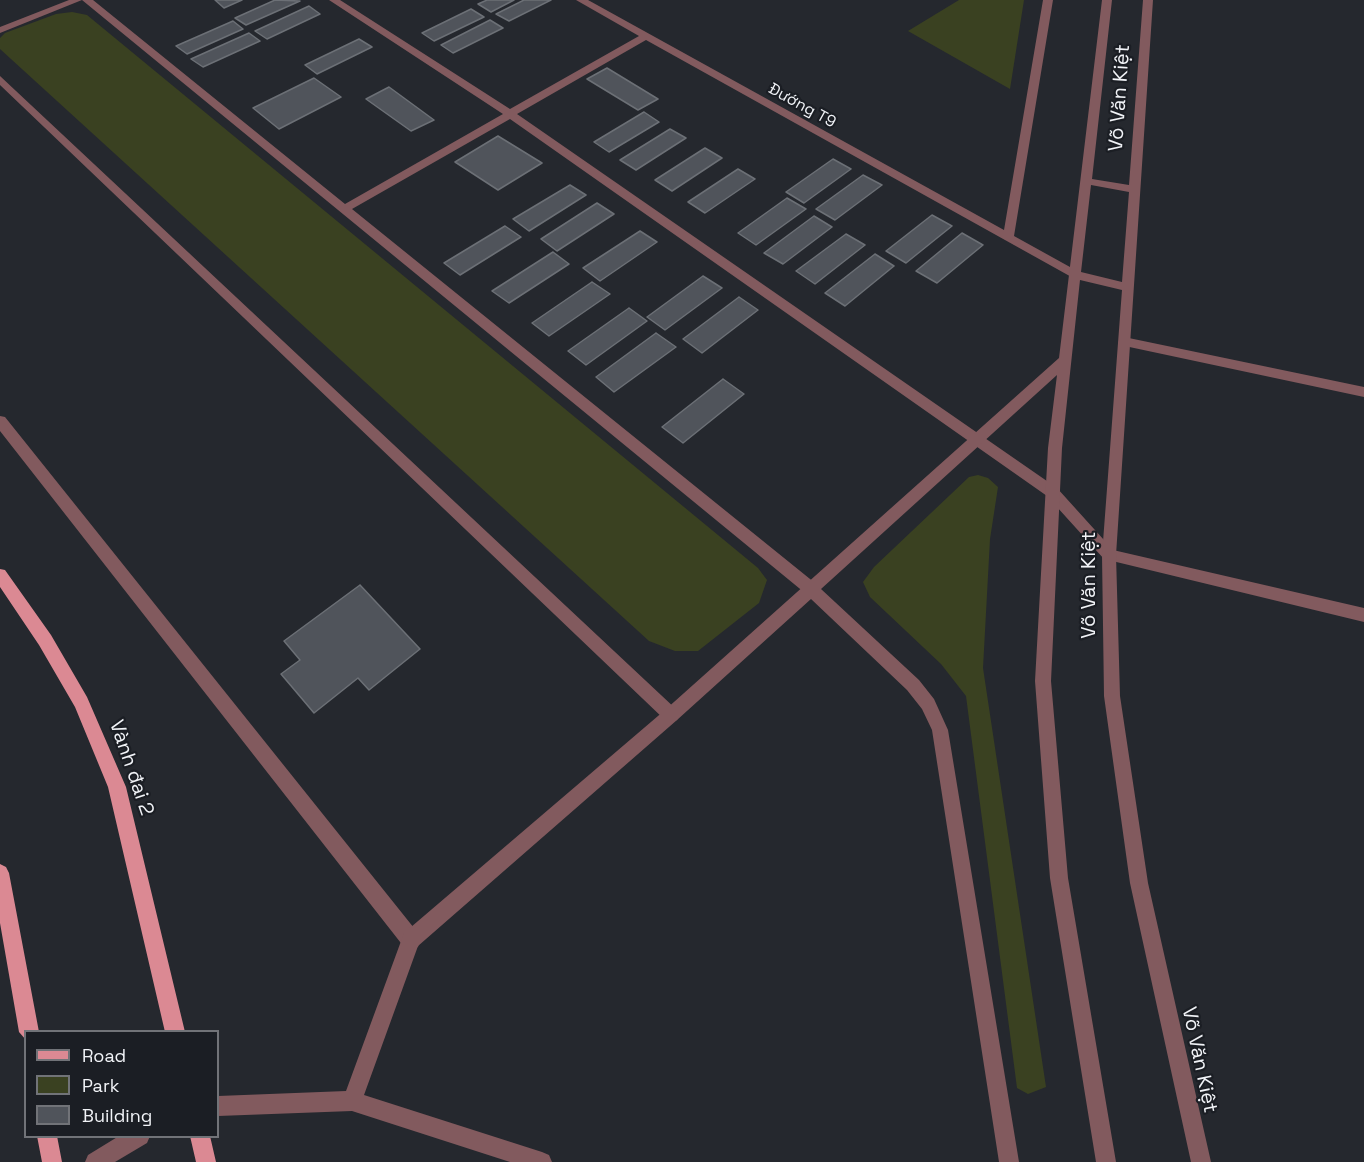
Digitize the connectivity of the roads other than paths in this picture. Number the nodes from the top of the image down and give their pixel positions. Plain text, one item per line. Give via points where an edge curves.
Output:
1 (77, 0) edge
2 (87, 0) edge
3 (334, 0) edge
4 (581, 0) edge
5 (1048, 0) edge
6 (1107, 0) edge
7 (1148, 0) edge
8 (0, 30) edge
9 (646, 36) junction
10 (0, 79) edge
11 (510, 114) junction
12 (1086, 181) junction
13 (1135, 190) junction
14 (344, 209) junction
15 (1008, 238) junction
16 (1075, 275) junction
17 (1127, 287) junction
18 (1124, 342) junction
19 (1065, 360) junction
20 (1364, 392) edge
21 (0, 421) edge
22 (979, 440) junction
23 (1052, 492) junction
24 (1109, 555) junction
25 (0, 575) edge
26 (810, 588) junction
27 (1364, 615) edge
28 (671, 715) junction
29 (0, 873) edge
30 (411, 940) junction
31 (29, 1030) edge
32 (175, 1030) edge
33 (352, 1101) junction
34 (219, 1106) edge
35 (48, 1138) edge
36 (138, 1138) edge
37 (200, 1138) edge
38 (52, 1162) edge
39 (95, 1162) edge
40 (206, 1162) edge
41 (542, 1162) edge
42 (1009, 1162) edge
43 (1106, 1162) edge
44 (1201, 1162) edge

1 - 8 street
2 - 14 street
3 - 11 street
4 - 9 street, Đướng T9
5 - 15 street
6 - 12 street, Võ Văn Kiệt
7 - 13 street, Võ Văn Kiệt
9 - 11 street
9 - 15 street, Đướng T9
10 - 28 street
11 - 14 street
11 - 22 street
12 - 13 street
12 - 16 street, Võ Văn Kiệt
13 - 17 street, Võ Văn Kiệt
14 - 26 street
15 - 16 street, Đướng T9
16 - 17 street, Đướng T9
16 - 19 street, Võ Văn Kiệt
17 - 18 street, Võ Văn Kiệt
18 - 20 street
18 - 24 street, Võ Văn Kiệt
19 - 22 street
19 - 23 street, Võ Văn Kiệt
21 - 30 street
22 - 23 street
22 - 26 street
23 - 24 street
23 - 43 street, Võ Văn Kiệt via 1042,681 1059,878
24 - 27 street
24 - 44 street, Võ Văn Kiệt via 1112,696 1139,883
25 - 32 main road, Vành đai 2 via 81,702 117,787
26 - 28 street
26 - 42 street via 913,685 928,704 940,730
28 - 30 street
29 - 31 main road
30 - 33 street
33 - 34 street
33 - 41 street
35 - 38 main road
36 - 39 street
37 - 40 main road

